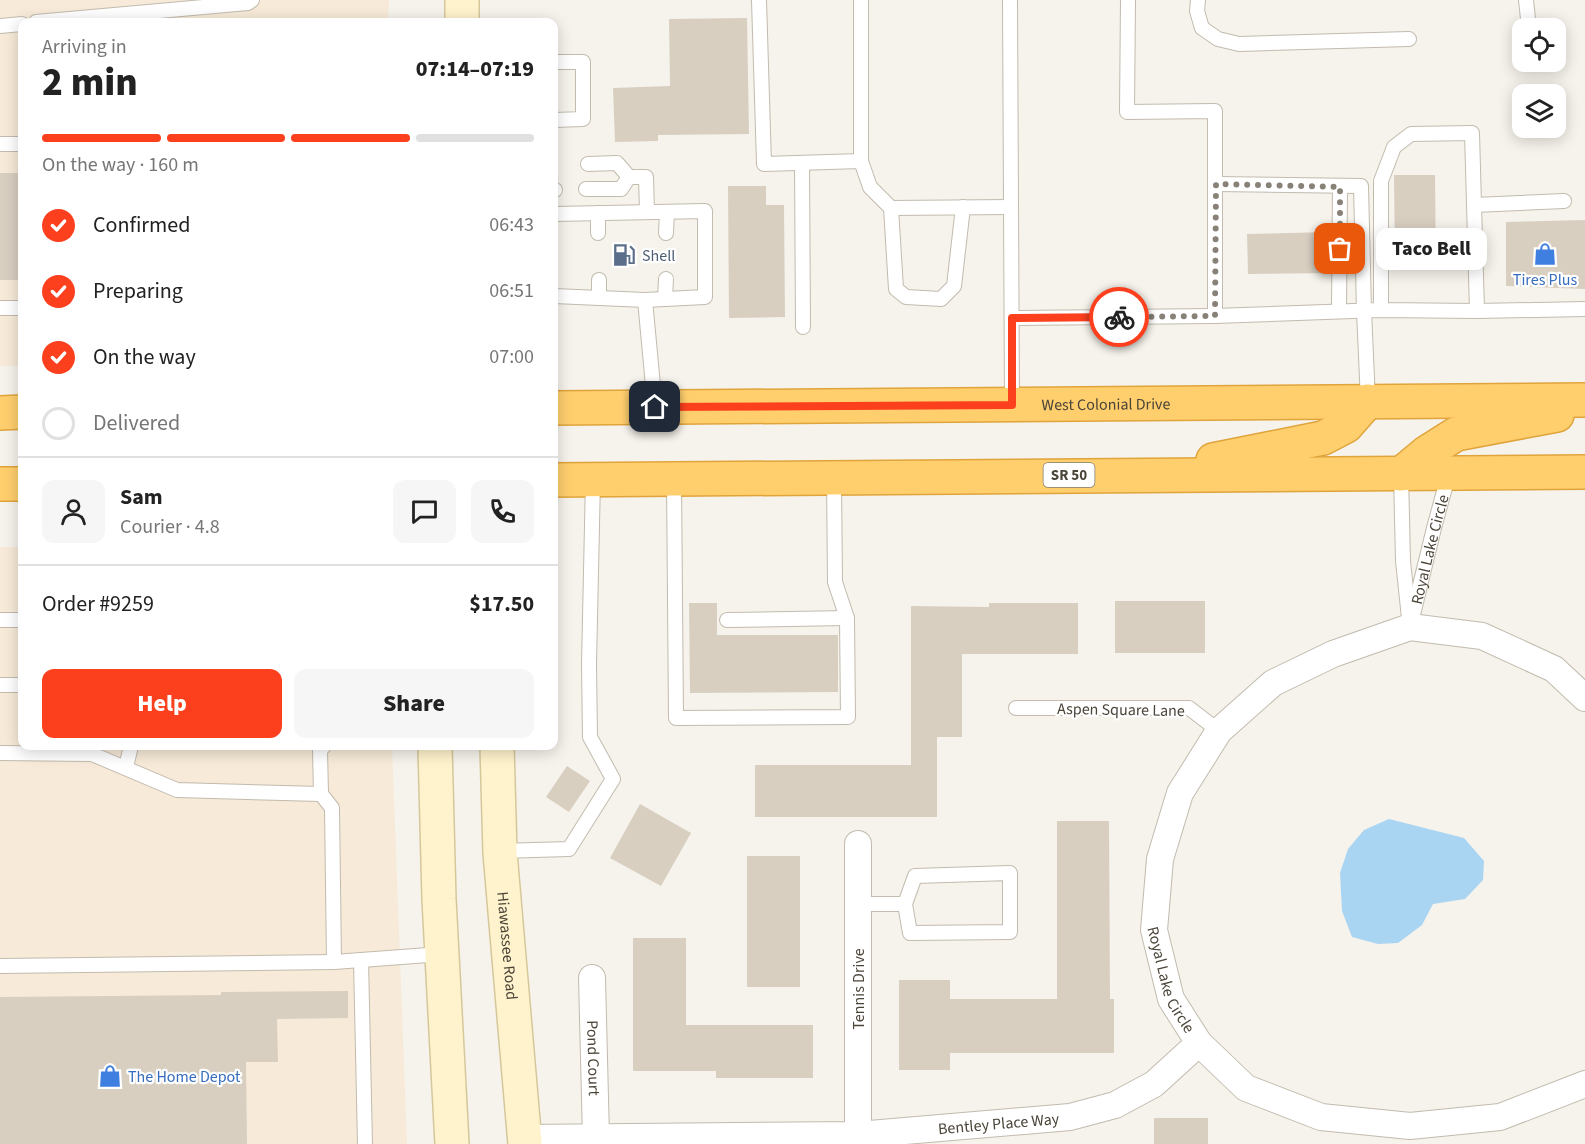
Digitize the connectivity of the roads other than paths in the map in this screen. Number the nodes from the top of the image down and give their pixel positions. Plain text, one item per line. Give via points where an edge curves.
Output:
1 (252, 0) edge
2 (462, 0) edge
3 (759, 0) edge
4 (861, 0) edge
5 (1010, 0) edge
6 (1128, 0) edge
7 (1198, 0) edge
8 (1526, 0) edge
9 (81, 18) edge
10 (462, 18) edge
11 (1528, 18) edge
12 (18, 24) edge
13 (0, 26) edge
14 (1409, 39) dead end
15 (558, 62) edge
16 (558, 120) edge
17 (0, 144) edge
18 (18, 144) edge
19 (861, 161) junction
20 (802, 163) junction
21 (588, 164) dead end
22 (629, 177) junction
23 (1216, 184) junction
24 (1340, 187) junction
25 (586, 189) dead end
26 (1564, 201) dead end
27 (1474, 205) junction
28 (963, 207) junction
29 (1011, 207) junction
30 (891, 208) junction
31 (647, 212) junction
32 (667, 212) junction
33 (598, 213) junction
34 (558, 214) edge
35 (598, 233) dead end
36 (666, 233) dead end
37 (666, 279) dead end
38 (599, 280) dead end
39 (558, 296) edge
40 (599, 298) junction
41 (665, 299) junction
42 (645, 300) junction
43 (0, 308) edge
44 (18, 308) edge
45 (1585, 309) edge
46 (1382, 310) junction
47 (1339, 311) junction
48 (1364, 311) junction
49 (1477, 311) junction
50 (1215, 316) junction
51 (1012, 318) junction
52 (803, 327) dead end
53 (1585, 400) edge
54 (1368, 401) junction
55 (1012, 405) junction
56 (655, 407) junction
57 (558, 408) edge
58 (1585, 409) edge
59 (0, 412) edge
60 (18, 412) edge
61 (1585, 472) edge
62 (1449, 473) junction
63 (1401, 474) junction
64 (1137, 475) junction
65 (834, 477) junction
66 (593, 479) junction
67 (674, 479) junction
68 (558, 480) edge
69 (0, 484) edge
70 (18, 484) edge
71 (847, 618) junction
72 (0, 620) edge
73 (18, 620) edge
74 (727, 620) dead end
75 (1410, 627) junction
76 (0, 685) edge
77 (18, 685) edge
78 (1585, 698) edge
79 (1016, 708) dead end
80 (1219, 731) junction
81 (130, 750) edge
82 (320, 750) edge
83 (435, 750) edge
84 (497, 750) edge
85 (0, 753) edge
86 (126, 767) junction
87 (321, 794) junction
88 (858, 844) dead end
89 (500, 851) junction
90 (858, 904) junction
91 (905, 904) junction
92 (442, 954) junction
93 (361, 960) junction
94 (334, 962) junction
95 (0, 966) edge
96 (592, 978) dead end
97 (1198, 1043) junction
98 (1585, 1084) edge
99 (858, 1135) junction
100 (596, 1138) junction
101 (525, 1141) edge
102 (365, 1144) edge
103 (452, 1144) edge

1 - 9 lane
2 - 10 main road
3 - 20 lane via 764,164
4 - 19 lane
5 - 29 lane
6 - 23 lane via 1127,112 1215,111
7 - 14 lane via 1202,28 1218,39 1239,44
8 - 11 lane
12 - 13 lane
15 - 16 lane via 583,62 583,119
17 - 18 lane
19 - 20 lane
19 - 30 lane via 870,187
20 - 52 lane
21 - 22 lane via 617,163
22 - 25 lane via 621,189
22 - 31 lane via 646,177
23 - 24 lane
23 - 50 lane
24 - 47 lane
24 - 48 lane via 1361,186
26 - 27 lane
27 - 46 lane via 1472,133 1411,134 1394,147 1381,181
27 - 49 lane
28 - 29 lane
28 - 30 lane
28 - 30 lane via 954,286 941,299 906,297 896,289
29 - 51 lane
31 - 32 lane
31 - 33 lane
32 - 36 lane
32 - 41 lane via 705,211 705,297
33 - 34 lane
33 - 35 lane
37 - 41 lane
38 - 40 lane
39 - 40 lane
40 - 42 lane
41 - 42 lane
42 - 56 lane
43 - 44 lane
45 - 49 lane
46 - 48 lane
46 - 49 lane
47 - 48 lane
47 - 50 lane
48 - 54 lane
50 - 51 lane
51 - 55 lane
53 - 54 highway, West Colonial Drive
54 - 55 highway, West Colonial Drive
54 - 64 highway via 1346,426 1323,438
55 - 56 highway, West Colonial Drive
56 - 57 highway, West Colonial Drive
58 - 63 highway via 1456,434
59 - 60 highway
61 - 62 highway, SR 50
62 - 63 highway, SR 50
62 - 75 lane, Royal Lake Circle
63 - 64 highway, SR 50
63 - 75 lane, Royal Lake Circle via 1403,561
64 - 65 highway, SR 50
65 - 67 highway, SR 50
65 - 71 lane via 835,582
66 - 67 highway, SR 50
66 - 68 highway, SR 50
66 - 89 lane via 590,737 613,779 569,849
67 - 71 lane via 676,718 848,717
69 - 70 highway
71 - 74 lane
72 - 73 lane
75 - 78 street, Royal Lake Circle via 1482,636 1554,669
75 - 80 street, Royal Lake Circle via 1333,654 1273,684
76 - 77 lane
79 - 80 lane, Aspen Square Lane via 1190,708
80 - 97 street, Royal Lake Circle via 1180,793 1160,859 1154,930 1171,999
81 - 86 lane
82 - 87 lane
83 - 92 main road
84 - 89 main road, Hiawassee Road
85 - 86 lane via 92,754
86 - 87 lane via 177,790
87 - 94 lane via 332,808
88 - 90 street, Tennis Drive
89 - 101 main road, Hiawassee Road
90 - 91 lane
90 - 99 street, Tennis Drive
91 - 91 lane via 910,933 1010,932 1010,873 915,876
92 - 93 lane
92 - 103 main road
93 - 94 lane
93 - 102 lane
94 - 95 lane
96 - 100 street, Pond Court
97 - 98 street, Royal Lake Circle via 1246,1088 1321,1117 1410,1126 1500,1117
97 - 99 street, Bentley Place Way via 1154,1084 1115,1105 1070,1117
99 - 100 street, Bentley Place Way
100 - 101 street, Bentley Place Way

